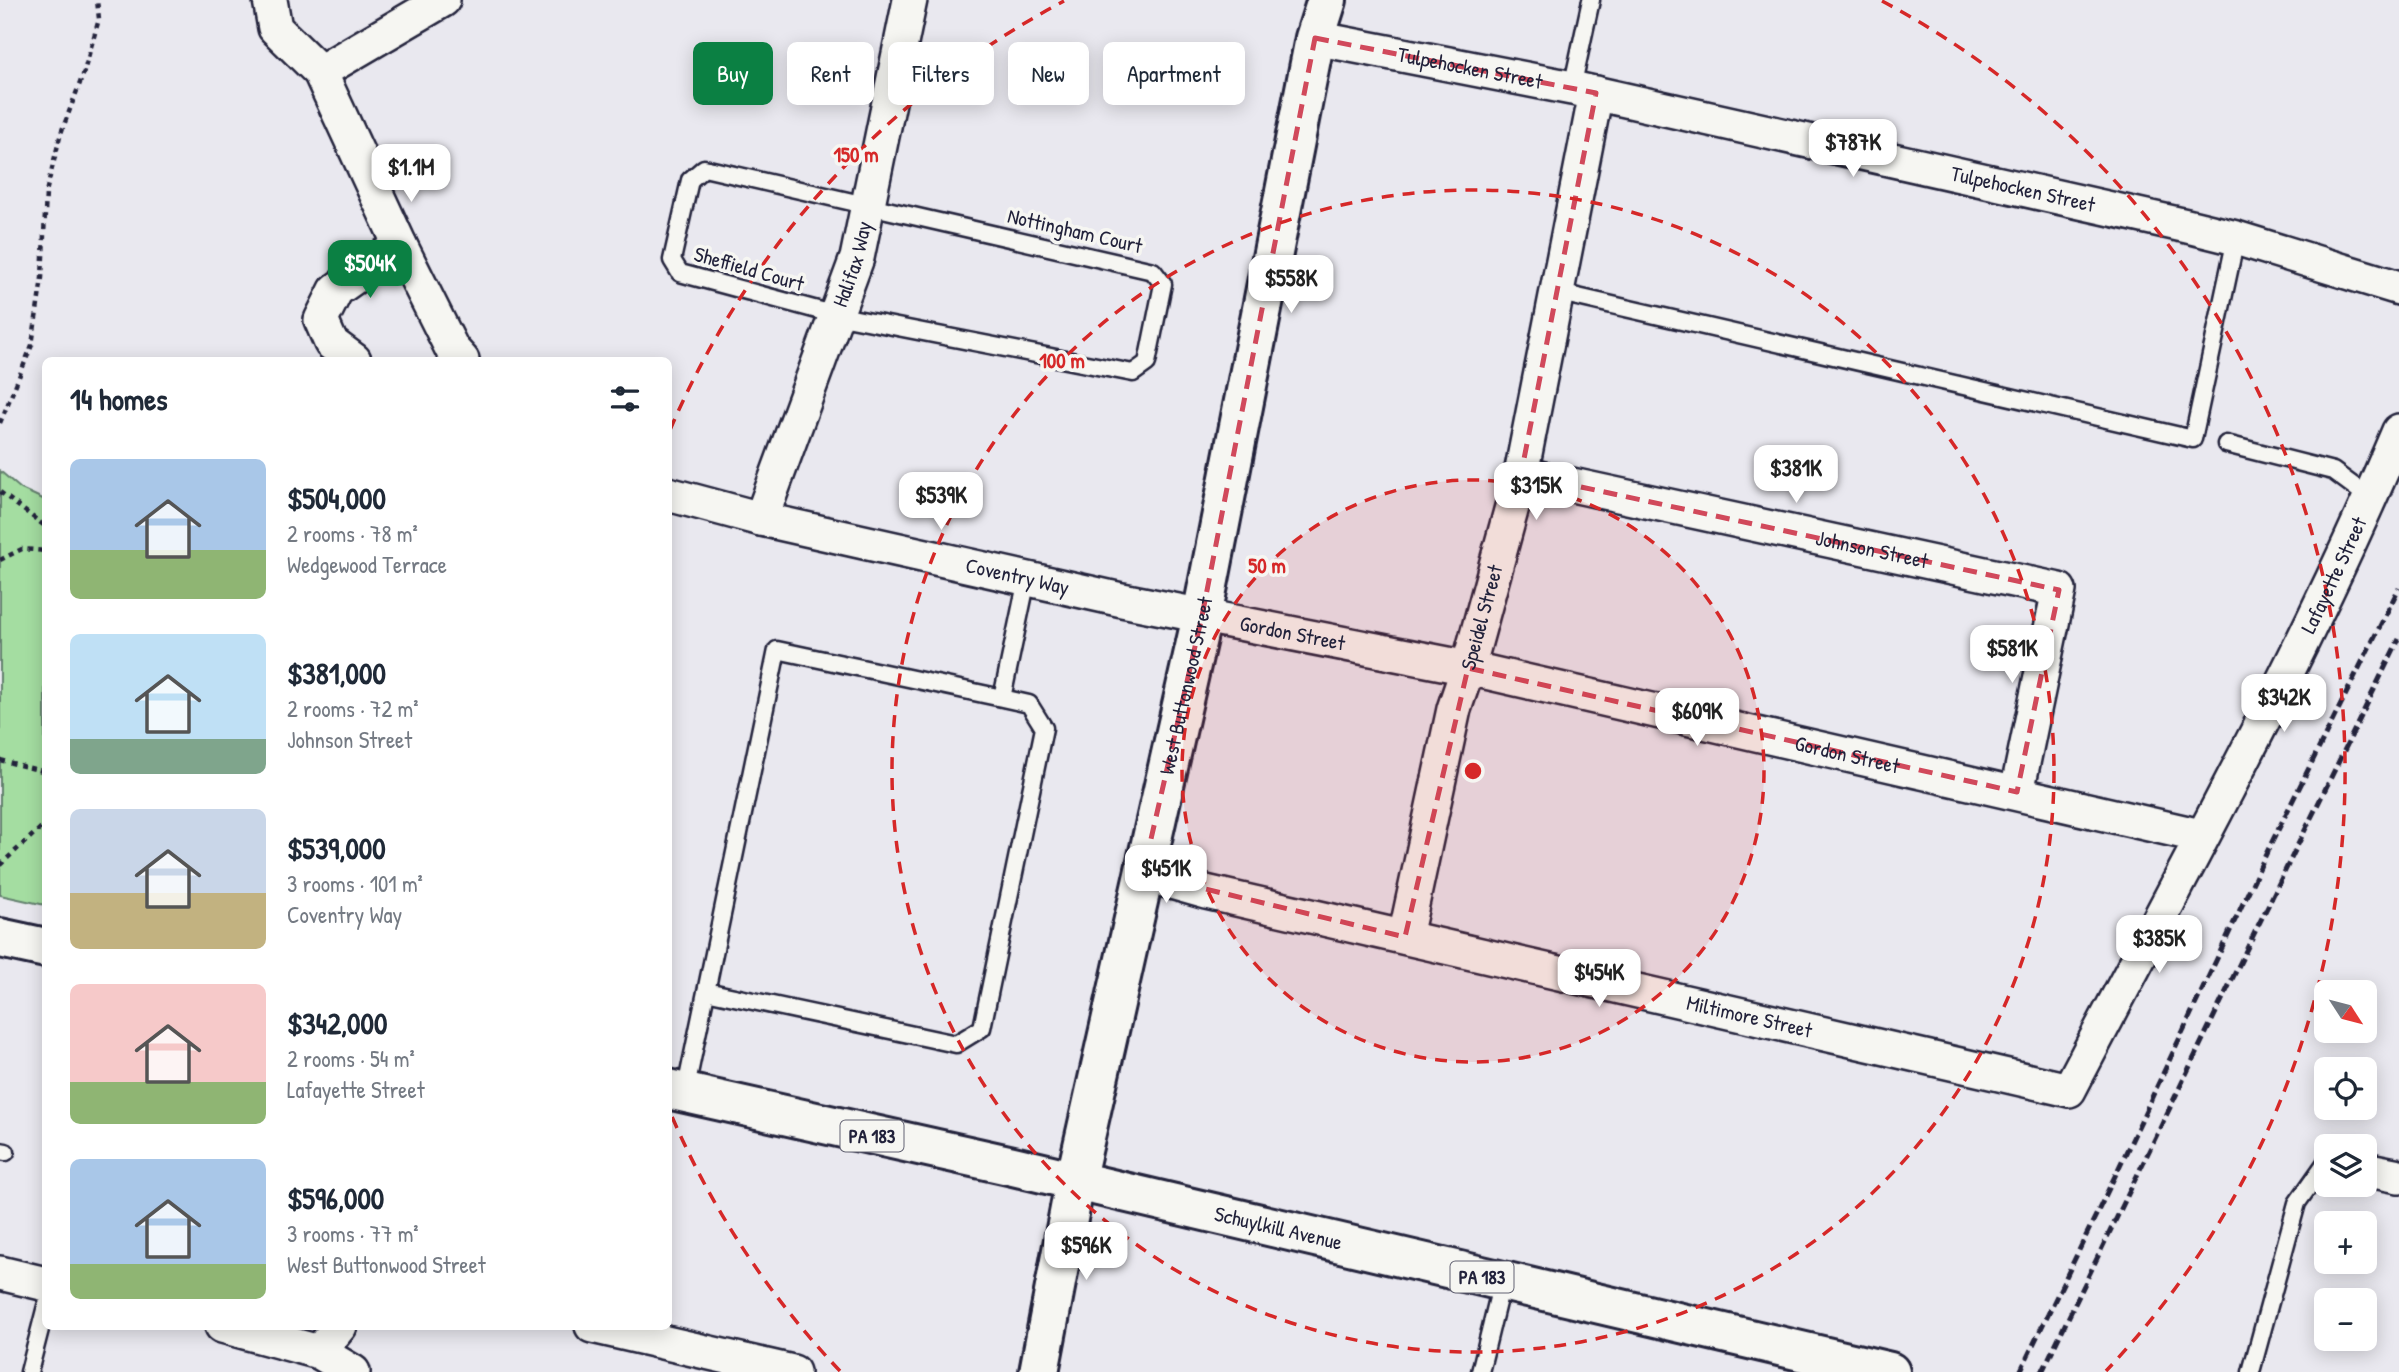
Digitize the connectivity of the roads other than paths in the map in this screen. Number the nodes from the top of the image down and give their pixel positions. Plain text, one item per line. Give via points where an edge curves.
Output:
1 (270, 0) edge
2 (443, 0) edge
3 (910, 0) edge
4 (1327, 0) edge
5 (1591, 0) edge
6 (1315, 38) junction
7 (320, 72) junction
8 (1584, 90) junction
9 (867, 205) junction
10 (2236, 238) junction
11 (400, 245) junction
12 (2399, 288) edge
13 (1556, 292) junction
14 (836, 316) junction
15 (350, 357) edge
16 (459, 357) edge
17 (2399, 431) edge
18 (2226, 444) dead end
19 (1521, 474) junction
20 (672, 495) edge
21 (2371, 499) junction
22 (761, 519) junction
23 (1027, 579) junction
24 (1202, 616) junction
25 (1468, 668) junction
26 (1002, 698) junction
27 (2018, 792) junction
28 (2202, 836) junction
29 (1143, 874) junction
30 (1405, 937) junction
31 (0, 938) edge
32 (42, 947) edge
33 (706, 990) junction
34 (2069, 1090) joint
35 (677, 1091) edge
36 (2377, 1172) edge
37 (2399, 1176) edge
38 (2314, 1179) edge
39 (1075, 1182) junction
40 (0, 1273) edge
41 (1502, 1282) junction
42 (42, 1283) edge
43 (42, 1322) edge
44 (237, 1330) edge
45 (337, 1330) edge
46 (609, 1330) edge
47 (319, 1352) junction
48 (29, 1372) edge
49 (353, 1372) edge
50 (793, 1372) edge
51 (1039, 1372) edge
52 (1480, 1372) edge
53 (1890, 1372) edge
54 (2251, 1372) edge

1 - 7 street via 275,28
2 - 7 street
3 - 9 street, Halifax Way
4 - 6 street, West Buttonwood Street
5 - 8 lane
6 - 8 street, Tulpehocken Street
6 - 24 street, West Buttonwood Street
7 - 11 street
8 - 10 street, Tulpehocken Street
8 - 13 street, Speidel Street
9 - 14 street, Halifax Way via 857,258
9 - 14 lane, Sheffield Court via 704,168 690,180 672,260 680,273
9 - 14 lane, Nottingham Court via 1153,271 1163,284 1147,363 1133,373
10 - 12 street, Tulpehocken Street
10 - 13 lane via 2193,439
11 - 15 street via 336,290 321,320 331,342
11 - 16 street
13 - 19 street, Speidel Street
14 - 22 street, Halifax Way
17 - 21 street, Lafayette Street
18 - 21 lane via 2333,471
19 - 25 street, Speidel Street
19 - 27 street, Johnson Street via 2059,590
20 - 22 street, Coventry Way
21 - 28 street, Lafayette Street
22 - 23 street, Coventry Way
23 - 24 street, Coventry Way
23 - 26 lane
24 - 25 street, Gordon Street
24 - 29 street, West Buttonwood Street
25 - 27 street, Gordon Street
25 - 30 street, Speidel Street via 1454,709
26 - 33 lane via 777,650
26 - 33 lane via 1029,704 1044,728 982,1028 956,1044
27 - 28 street, Gordon Street
28 - 34 street, Lafayette Street
29 - 30 street, Miltimore Street
29 - 39 street, West Buttonwood Street
30 - 34 street, Miltimore Street
31 - 32 street
33 - 35 lane
35 - 39 street, Schuylkill Avenue / PA 183
36 - 37 street
38 - 54 lane via 2297,1203
39 - 41 street, Schuylkill Avenue / PA 183
39 - 51 street, West Buttonwood Street
40 - 42 street
41 - 52 lane
41 - 53 street, Schuylkill Avenue / PA 183
43 - 48 lane
44 - 47 street
45 - 47 street
46 - 50 street
47 - 49 street

